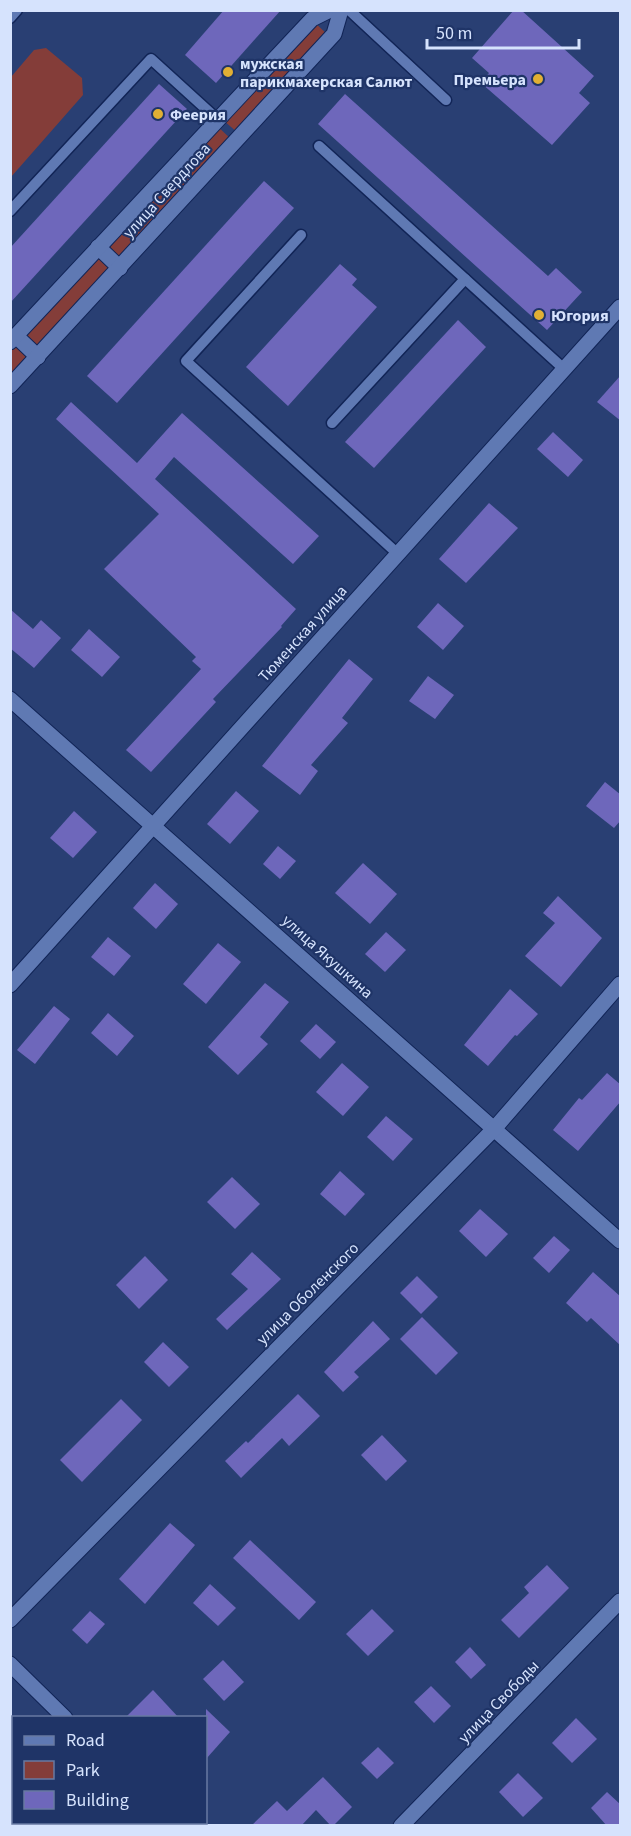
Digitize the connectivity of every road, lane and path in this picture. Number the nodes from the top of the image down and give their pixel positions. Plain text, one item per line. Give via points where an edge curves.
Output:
1 (17, 10) edge
2 (330, 10) edge
3 (341, 10) edge
4 (349, 10) edge
5 (10, 18) edge
6 (446, 100) dead end
7 (217, 119) junction
8 (239, 137) junction
9 (319, 146) dead end
10 (10, 211) edge
11 (301, 235) dead end
12 (98, 246) junction
13 (120, 268) junction
14 (465, 279) junction
15 (621, 306) edge
16 (12, 337) edge
17 (38, 357) junction
18 (564, 369) junction
19 (10, 386) edge
20 (332, 423) dead end
21 (398, 554) junction
22 (10, 699) edge
23 (154, 824) junction
24 (621, 984) edge
25 (10, 985) edge
26 (494, 1129) junction
27 (621, 1241) edge
28 (621, 1601) edge
29 (10, 1620) edge
30 (10, 1664) edge
31 (63, 1716) edge
32 (402, 1826) edge

1 - 5 lane
2 - 7 street, улица Свердлова via 312,19
3 - 8 street, улица Свердлова via 334,34
4 - 6 lane
7 - 8 street
7 - 10 lane via 151,59
7 - 12 street, улица Свердлова
8 - 13 street, улица Свердлова
9 - 14 lane
11 - 21 lane via 186,362
12 - 13 street
12 - 16 street, улица Свердлова
13 - 17 street, улица Свердлова
14 - 18 lane
14 - 20 lane
15 - 18 street, Тюменская улица
16 - 17 street, улица Свердлова
17 - 19 street, улица Свердлова
18 - 21 street, Тюменская улица
21 - 23 street, Тюменская улица
22 - 23 street, улица Якушкина
23 - 25 street, Тюменская улица
23 - 26 street, улица Якушкина
24 - 26 street, улица Оболенского
26 - 27 street, улица Якушкина
26 - 29 street, улица Оболенского
28 - 32 street, улица Свободы
30 - 31 street

